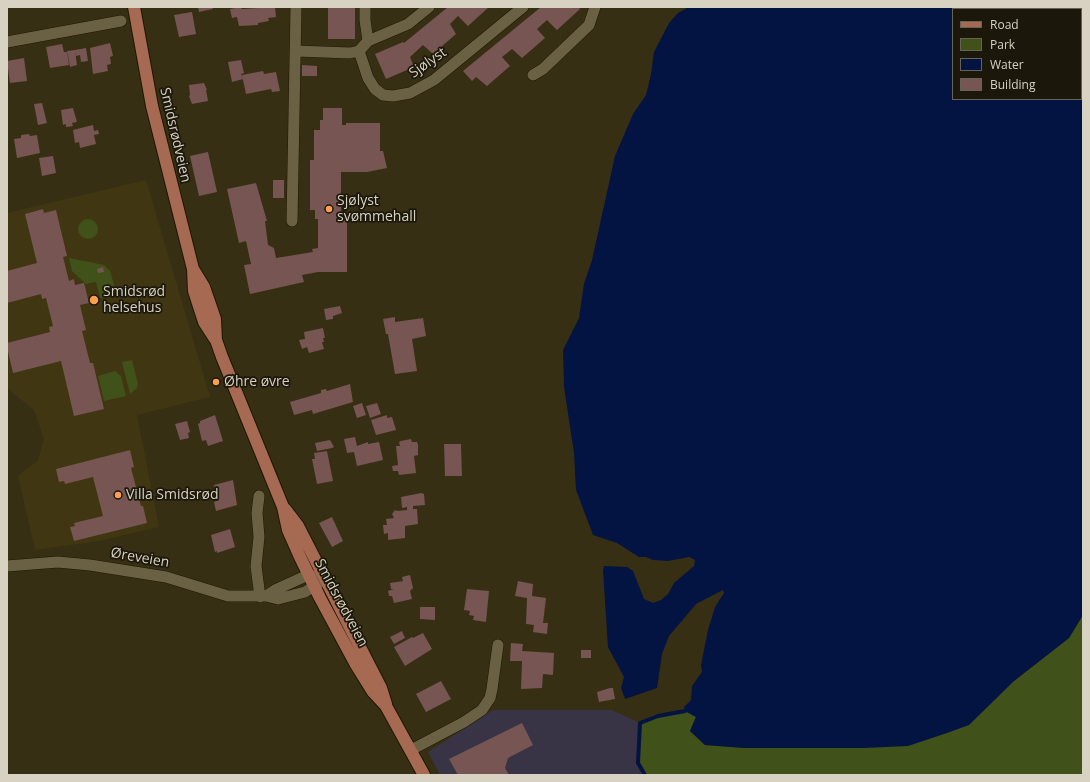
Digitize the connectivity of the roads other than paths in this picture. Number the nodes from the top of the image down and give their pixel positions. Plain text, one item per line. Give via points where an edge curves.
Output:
1 (134, 7) edge
2 (296, 7) edge
3 (365, 7) edge
4 (429, 7) edge
5 (523, 7) edge
6 (595, 7) edge
7 (121, 21) dead end
8 (368, 41) junction
9 (7, 42) edge
10 (296, 51) junction
11 (359, 51) junction
12 (533, 75) dead end
13 (292, 221) dead end
14 (259, 496) dead end
15 (283, 507) junction
16 (7, 566) edge
17 (308, 575) junction
18 (324, 579) junction
19 (314, 588) junction
20 (263, 597) junction
21 (498, 645) dead end
22 (386, 706) junction
23 (411, 750) junction
24 (424, 775) edge

1 - 15 main road, Smidsrødveien via 161,144 193,269 194,291 204,322 216,340
2 - 10 street
3 - 8 street
4 - 8 street via 408,24
5 - 11 street, Sjølyst via 434,80 410,93 383,95 368,78
6 - 12 street via 589,24 543,69
7 - 9 street
8 - 11 street
10 - 11 street
10 - 13 street
14 - 20 street via 256,566
15 - 17 main road, Smidsrødveien via 288,530
15 - 18 main road, Smidsrødveien via 298,526
16 - 20 street, Øreveien via 58,562 90,565 166,577 228,596
17 - 18 street
17 - 19 main road, Smidsrødveien
17 - 20 street
18 - 19 street, Øreveien
18 - 22 main road, Smidsrødveien via 381,688
19 - 20 street, Øreveien via 278,599
19 - 22 main road, Smidsrødveien via 355,663 373,692
21 - 23 street via 490,698 482,710
22 - 23 main road, Smidsrødveien
23 - 24 main road, Smidsrødveien

